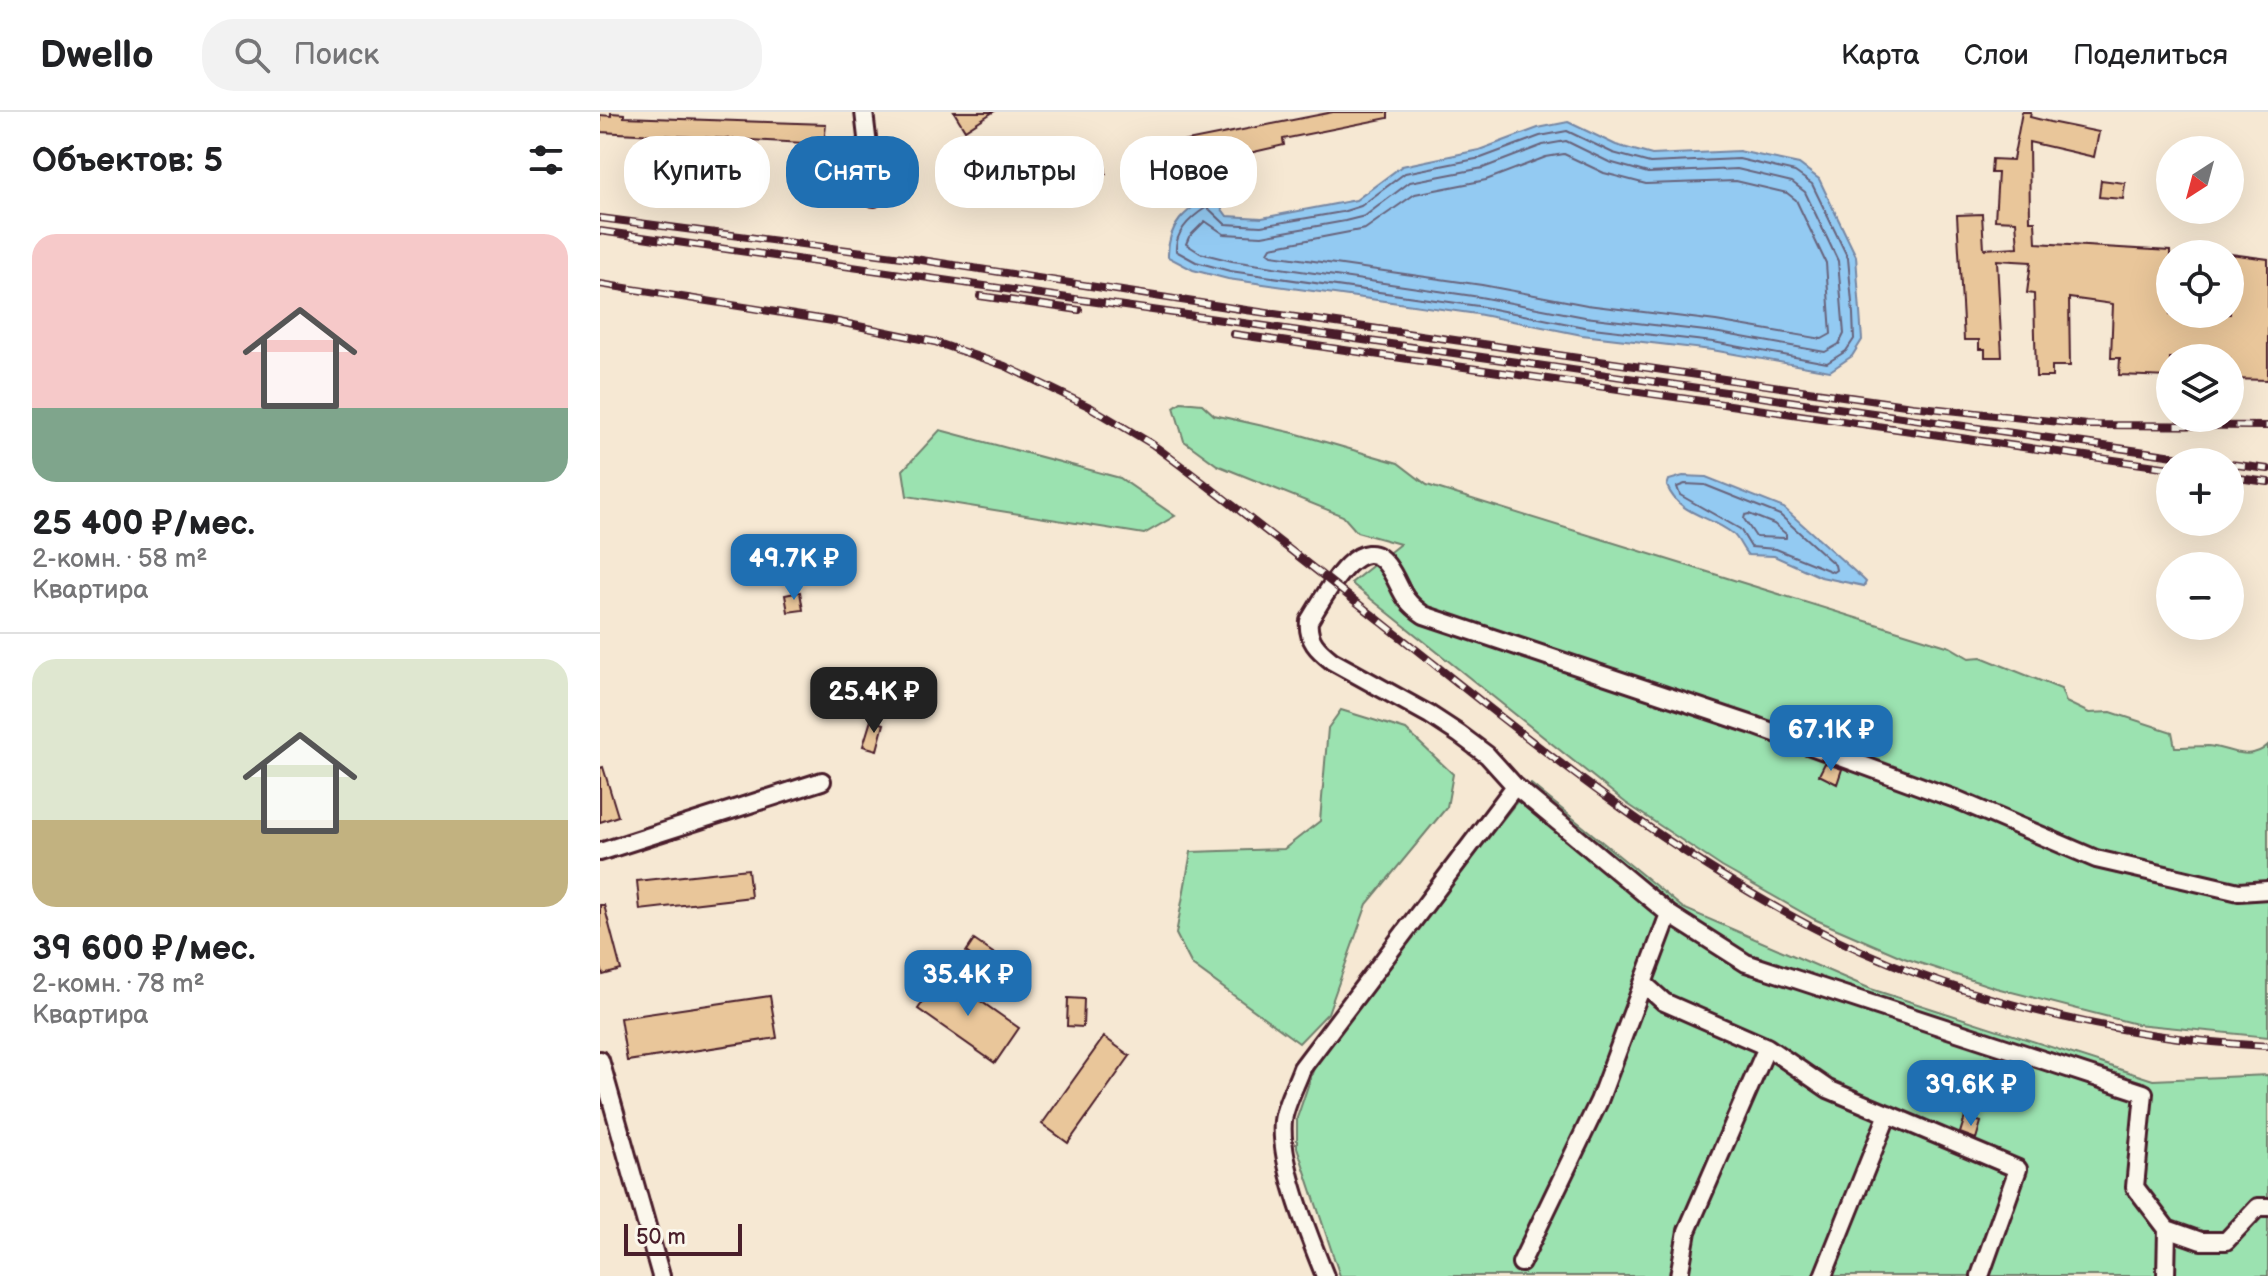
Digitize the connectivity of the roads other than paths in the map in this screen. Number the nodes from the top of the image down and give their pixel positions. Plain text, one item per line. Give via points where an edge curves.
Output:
1 (864, 112) edge
2 (867, 136) edge
3 (822, 781) dead end
4 (1515, 786) junction
5 (600, 852) edge
6 (2268, 890) edge
7 (1669, 914) junction
8 (1643, 983) junction
9 (1767, 1047) junction
10 (600, 1060) edge
11 (1888, 1114) junction
12 (2268, 1207) edge
13 (2167, 1229) junction
14 (1521, 1263) dead end
15 (661, 1276) edge
16 (1325, 1276) edge
17 (1679, 1276) edge
18 (1823, 1276) edge
19 (1980, 1276) edge
20 (2166, 1276) edge

1 - 2 street
3 - 5 street
4 - 6 street via 1459,734 1318,651 1309,621 1347,564 1367,554 1378,556 1401,594 1424,615 1756,726 1958,800 2096,859 2239,892
4 - 7 street
4 - 16 street via 1302,1068 1283,1121 1287,1160
7 - 8 street
7 - 13 street via 1746,963 2144,1093 2135,1187
8 - 9 street via 1664,1002
8 - 14 street via 1599,1101
9 - 11 street via 1828,1089
9 - 17 street via 1687,1231
10 - 15 street
11 - 18 street
11 - 19 street via 2018,1169
12 - 13 street via 2258,1207 2226,1241 2201,1241
13 - 20 street

